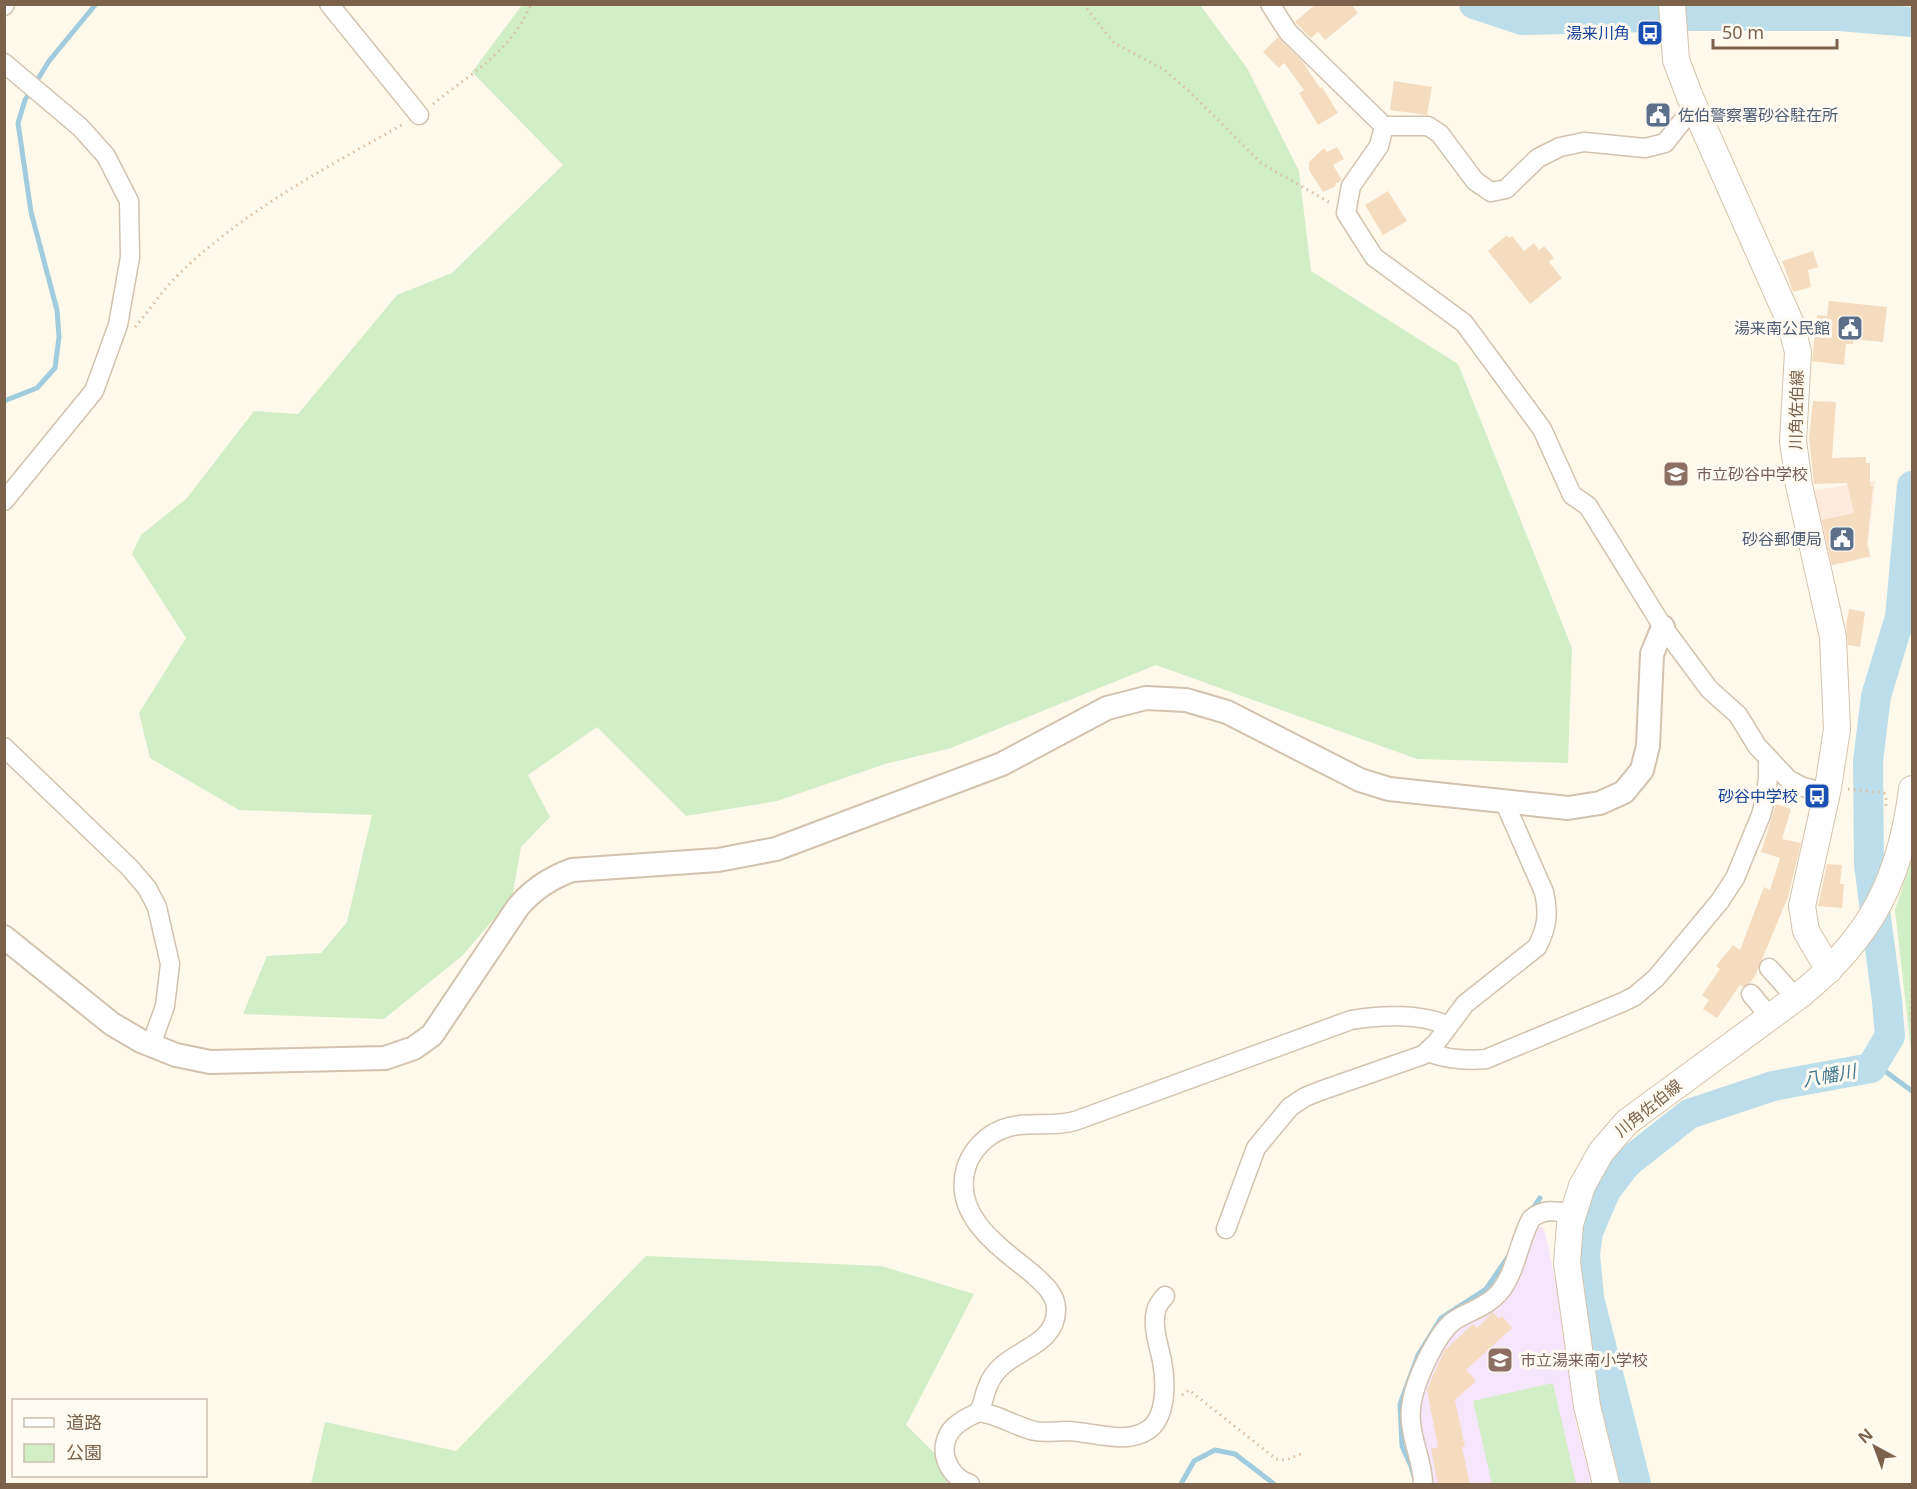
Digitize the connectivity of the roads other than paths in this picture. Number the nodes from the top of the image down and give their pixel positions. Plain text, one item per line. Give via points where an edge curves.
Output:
1 (329, 4) edge
2 (1270, 4) edge
3 (1672, 14) edge
4 (4, 63) edge
5 (1697, 113) junction
6 (419, 115) road end
7 (1384, 126) junction
8 (4, 501) edge
9 (1663, 627) junction
10 (4, 747) edge
11 (1768, 758) junction
12 (1912, 789) edge
13 (1837, 791) junction
14 (1504, 801) junction
15 (4, 937) edge
16 (1769, 968) dead end
17 (1829, 970) junction
18 (1751, 994) dead end
19 (1796, 998) junction
20 (1770, 1017) junction
21 (1448, 1026) junction
22 (151, 1045) junction
23 (1428, 1052) junction
24 (1573, 1214) junction
25 (1226, 1229) dead end
26 (1165, 1296) dead end
27 (977, 1413) junction
28 (970, 1485) edge
29 (1423, 1485) edge
30 (1606, 1485) edge

1 - 6 street
2 - 7 street via 1288,32
3 - 5 main road, 川角佐伯線 via 1676,60
4 - 8 street via 80,127 106,156 129,201 130,257 118,325 94,391
5 - 7 street via 1684,119 1665,143 1645,148 1584,142 1560,147 1539,158 1506,189 1491,192 1475,181 1440,134 1428,126
5 - 13 main road, 川角佐伯線 via 1791,324 1797,351 1793,441 1833,637
7 - 9 street via 1379,146 1351,186 1346,213 1374,257 1464,323 1542,429 1572,495 1588,506
9 - 11 street
9 - 14 street via 1652,654 1648,746 1642,770 1624,792 1600,803 1568,808
10 - 22 street via 130,868 157,907 170,964 165,1006
11 - 13 street via 1796,784
11 - 23 street via 1766,796 1736,878 1646,988 1623,1002 1486,1059 1465,1060
12 - 17 main road, 川角佐伯線 via 1897,864 1880,902 1854,943
13 - 17 main road, 川角佐伯線 via 1802,906 1806,931
14 - 21 street via 1544,891 1548,920 1537,947 1465,1004
14 - 22 street via 1389,789 1360,780 1227,712 1186,700 1146,698 1107,708 1002,764 776,849 718,860 572,870 556,876 529,894 432,1035 414,1048 385,1058 210,1062
15 - 22 street via 111,1024
16 - 19 street
17 - 19 main road, 川角佐伯線
18 - 20 street
19 - 20 main road, 川角佐伯線
20 - 24 main road, 川角佐伯線 via 1613,1136 1590,1168
21 - 23 street
21 - 27 street via 1416,1017 1351,1020 1075,1121 1013,1126 991,1135 968,1164 963,1188 969,1212 984,1232 1044,1284 1057,1308 1049,1333 1001,1366
23 - 25 street via 1320,1091 1290,1107 1256,1148
24 - 29 street via 1545,1211 1531,1219 1498,1294 1453,1322 1436,1341 1411,1408 1414,1447
24 - 30 main road, 川角佐伯線 via 1568,1243 1569,1283 1587,1406
26 - 27 street via 1155,1314 1164,1377 1163,1403 1150,1429 1137,1436 1123,1437 1034,1431
27 - 28 street via 954,1428 945,1450 952,1473

